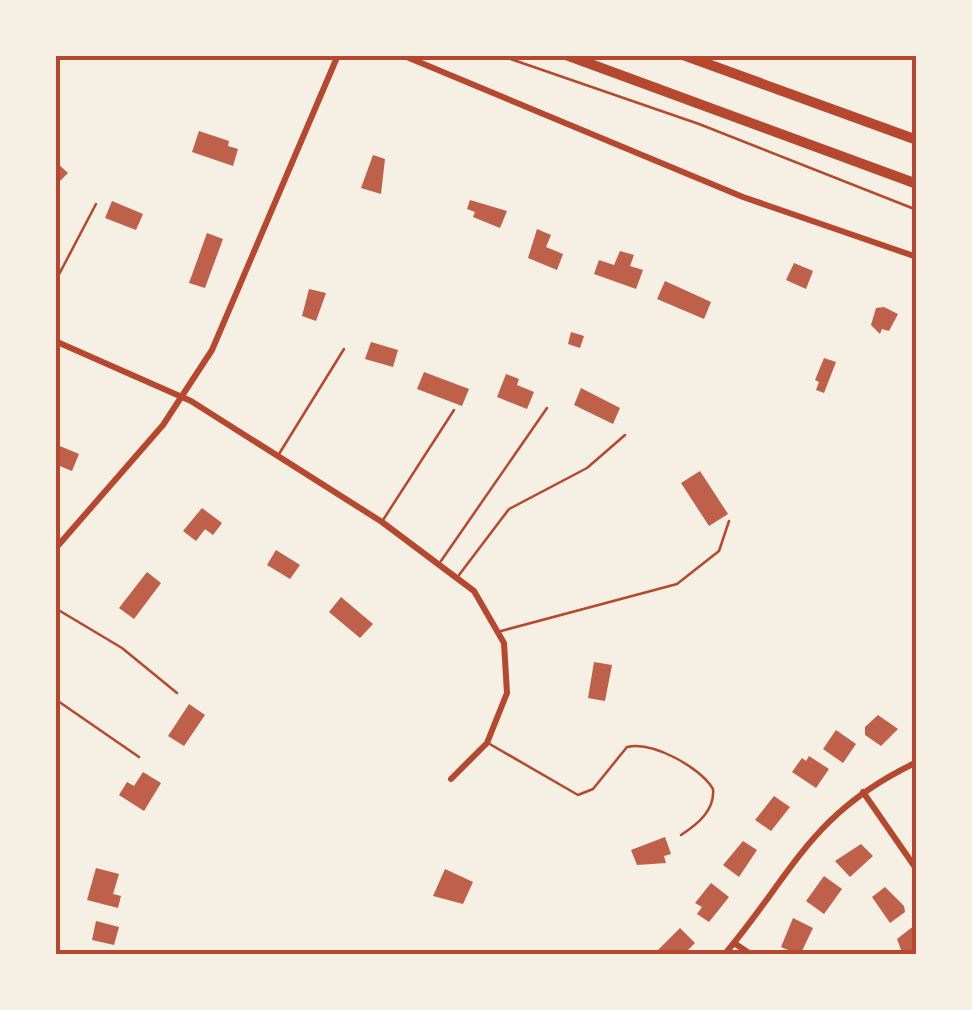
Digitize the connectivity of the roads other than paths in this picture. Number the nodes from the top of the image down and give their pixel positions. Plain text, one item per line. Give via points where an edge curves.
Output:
1 (338, 55) edge
2 (402, 55) edge
3 (566, 55) edge
4 (683, 55) edge
5 (917, 140) edge
6 (917, 184) edge
7 (96, 204) dead end
8 (917, 257) edge
9 (55, 282) edge
10 (55, 341) edge
11 (344, 349) dead end
12 (183, 397) junction
13 (547, 408) dead end
14 (454, 410) dead end
15 (626, 435) dead end
16 (278, 456) junction
17 (730, 521) dead end
18 (382, 522) junction
19 (55, 549) edge
20 (440, 562) junction
21 (458, 576) junction
22 (55, 608) edge
23 (499, 631) junction
24 (177, 693) dead end
25 (55, 699) edge
26 (487, 743) junction
27 (139, 757) dead end
28 (917, 762) edge
29 (451, 780) dead end
30 (864, 792) junction
31 (682, 834) dead end
32 (917, 870) edge
33 (734, 942) junction
34 (724, 955) edge
35 (752, 955) edge

1 - 12 street via 229,314
2 - 8 street via 743,197
3 - 6 highway
4 - 5 highway
7 - 9 lane
10 - 12 street
11 - 16 lane
12 - 16 street
12 - 19 street
13 - 20 lane
14 - 18 lane
15 - 21 lane via 587,468 509,509
16 - 18 street
17 - 23 lane via 719,551 677,584
18 - 20 street
20 - 21 street
21 - 23 street
22 - 24 lane via 122,648
23 - 26 street via 507,693
25 - 27 lane
26 - 29 street
26 - 31 lane via 578,795 593,790 628,747 646,747 692,769 713,788 704,816
28 - 30 street
30 - 32 street
30 - 33 street via 804,846
33 - 34 street
33 - 35 street

